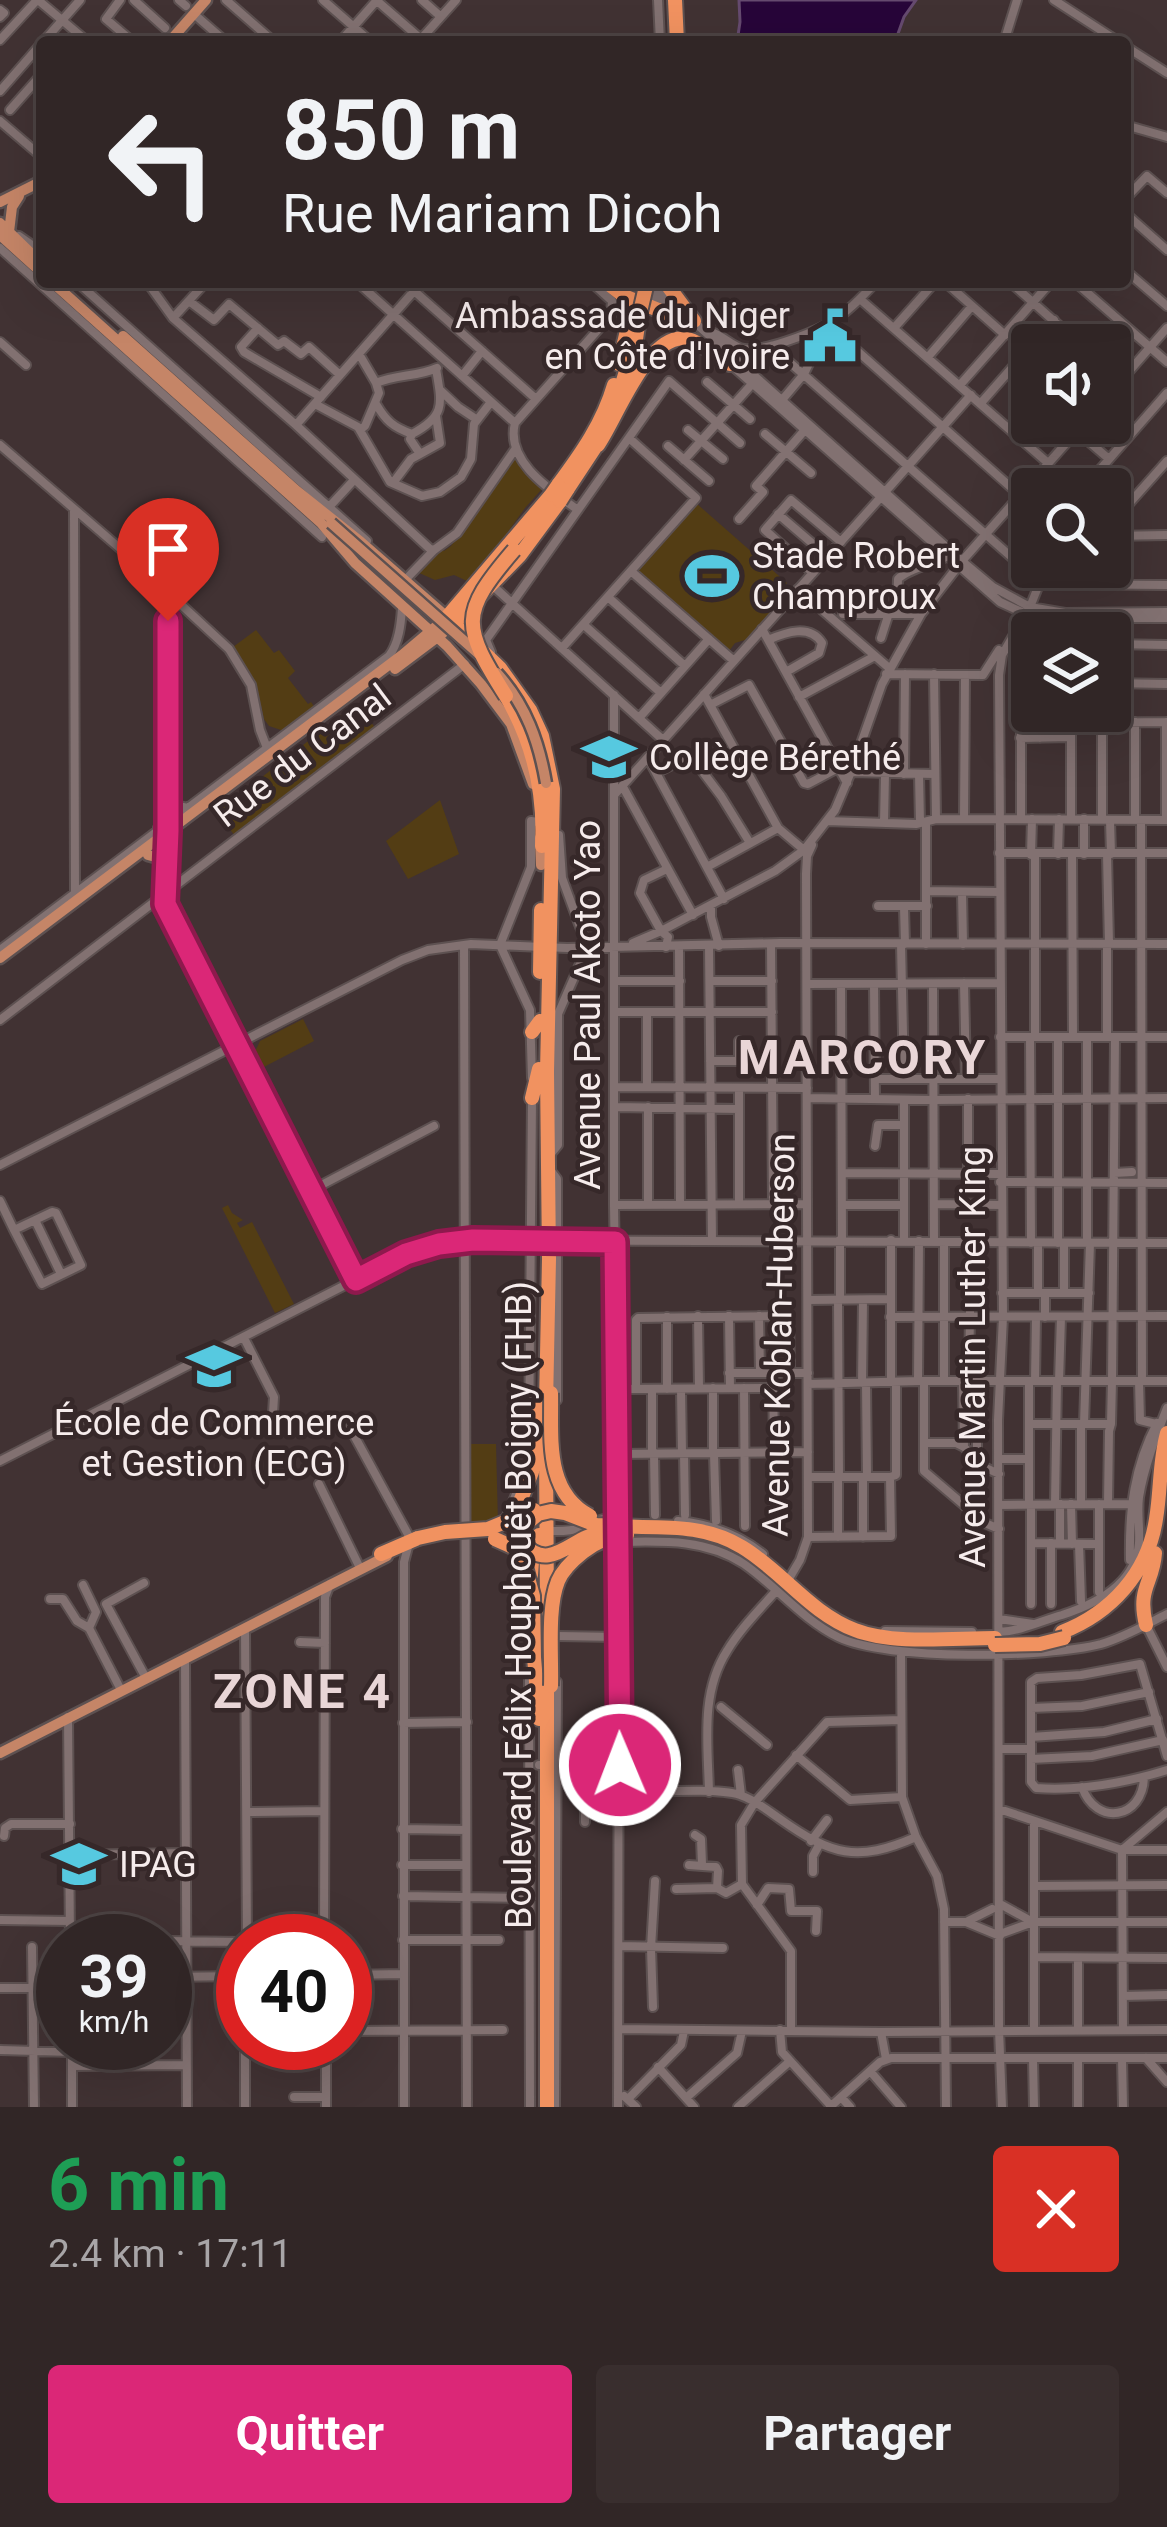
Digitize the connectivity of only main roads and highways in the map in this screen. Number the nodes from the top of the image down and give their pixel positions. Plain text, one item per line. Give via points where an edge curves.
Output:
1 (206, 0) edge
2 (666, 0) edge
3 (186, 7) edge
4 (172, 36) edge
5 (668, 36) edge
6 (36, 184) edge
7 (21, 193) junction
8 (2, 200) edge
9 (5, 231) edge
10 (36, 262) edge
11 (70, 288) edge
12 (615, 288) edge
13 (641, 288) edge
14 (669, 288) edge
15 (636, 311) junction
16 (730, 364) road end
17 (212, 421) junction
18 (598, 445) junction
19 (292, 487) junction
20 (559, 493) junction
21 (326, 523) junction
22 (450, 620) junction
23 (434, 635) junction
24 (506, 696) junction
25 (553, 796) junction
26 (168, 832) junction
27 (550, 849) junction
28 (148, 855) junction
29 (541, 865) junction
30 (166, 867) road end
31 (541, 945) junction
32 (0, 958) edge
33 (558, 1054) road end
34 (544, 1070) junction
35 (558, 1087) road end
36 (532, 1098) road end
37 (545, 1241) junction
38 (548, 1345) junction
39 (545, 1394) junction
40 (1162, 1429) edge
41 (1167, 1488) edge
42 (554, 1530) junction
43 (611, 1530) junction
44 (638, 1531) junction
45 (468, 1533) joint
46 (501, 1536) junction
47 (412, 1541) junction
48 (1156, 1552) junction
49 (384, 1555) joint
50 (523, 1585) road end
51 (1146, 1625) road end
52 (1058, 1634) junction
53 (539, 1719) junction
54 (547, 1746) junction
55 (0, 1753) edge
56 (548, 1765) junction
57 (542, 2107) edge

1 - 3 main road
2 - 5 highway
3 - 4 main road
6 - 7 main road
7 - 8 main road
7 - 9 main road
9 - 10 main road
11 - 17 main road, Boulevard Félix Houphouët Boigny (FHB)
12 - 14 highway via 694,325
13 - 15 highway, bridge
15 - 18 highway via 636,339
15 - 20 highway via 602,416
16 - 18 highway via 693,340 674,338 646,363
17 - 19 main road, Boulevard Félix Houphouët Boigny (FHB)
17 - 21 main road, Boulevard Félix Houphouët Boigny (FHB)
18 - 20 highway
19 - 21 main road, Boulevard Félix Houphouët Boigny (FHB)
19 - 22 main road, Boulevard Félix Houphouët Boigny (FHB)
20 - 22 highway
20 - 22 highway via 520,555
20 - 24 highway, Boulevard Félix Houphouët Boigny (FHB), bridge via 485,584 472,615 480,654
21 - 23 main road, Boulevard Félix Houphouët Boigny (FHB) via 355,563
21 - 24 main road, bridge
21 - 25 main road, Boulevard Félix Houphouët Boigny (FHB), bridge via 505,682 530,723
22 - 23 main road
22 - 25 highway, Boulevard Félix Houphouët Boigny (FHB) via 530,710
23 - 26 main road
23 - 26 main road
23 - 29 main road, Boulevard Félix Houphouët Boigny (FHB) via 517,736 536,791
24 - 29 highway, Boulevard Félix Houphouët Boigny (FHB), bridge via 536,768
25 - 27 highway
25 - 27 main road, Boulevard Félix Houphouët Boigny (FHB)
26 - 28 main road
26 - 32 main road
27 - 31 highway, Boulevard Félix Houphouët Boigny (FHB)
28 - 30 main road
28 - 32 main road
29 - 31 highway, Boulevard Félix Houphouët Boigny (FHB)
31 - 34 highway, Boulevard Félix Houphouët Boigny (FHB)
31 - 34 highway, Boulevard Félix Houphouët Boigny (FHB) via 536,1026
33 - 34 highway
34 - 35 highway
34 - 36 highway
34 - 37 highway, Boulevard Félix Houphouët Boigny (FHB)
34 - 37 highway, Boulevard Félix Houphouët Boigny (FHB)
37 - 38 highway, Boulevard Félix Houphouët Boigny (FHB)
37 - 39 highway, Boulevard Félix Houphouët Boigny (FHB)
38 - 39 highway
38 - 42 highway, Boulevard Félix Houphouët Boigny (FHB)
39 - 42 highway, Boulevard Félix Houphouët Boigny (FHB)
39 - 43 highway, bridge via 516,1516 519,1535 553,1555
39 - 44 highway, bridge via 564,1492 593,1517
40 - 52 highway via 1157,1517 1145,1559 1107,1607
41 - 48 highway
42 - 46 main road
42 - 50 highway via 533,1550
42 - 53 highway, Boulevard Félix Houphouët Boigny (FHB)
42 - 54 highway, Boulevard Félix Houphouët Boigny (FHB)
43 - 44 highway, bridge
43 - 46 highway, bridge via 549,1560
43 - 47 highway, bridge via 548,1506 488,1529
43 - 53 highway, bridge via 551,1511 523,1529 518,1545 533,1596
44 - 52 highway, bridge via 682,1527 734,1543 862,1633 997,1642
44 - 54 highway, bridge via 604,1539 561,1575
45 - 46 highway
45 - 47 main road
47 - 49 highway
48 - 51 highway via 1142,1601
48 - 52 highway via 1121,1604 1088,1628
49 - 55 main road
53 - 56 highway, Boulevard Félix Houphouët Boigny (FHB)
54 - 56 highway, Boulevard Félix Houphouët Boigny (FHB)
56 - 57 highway, Boulevard Félix Houphouët Boigny (FHB)

